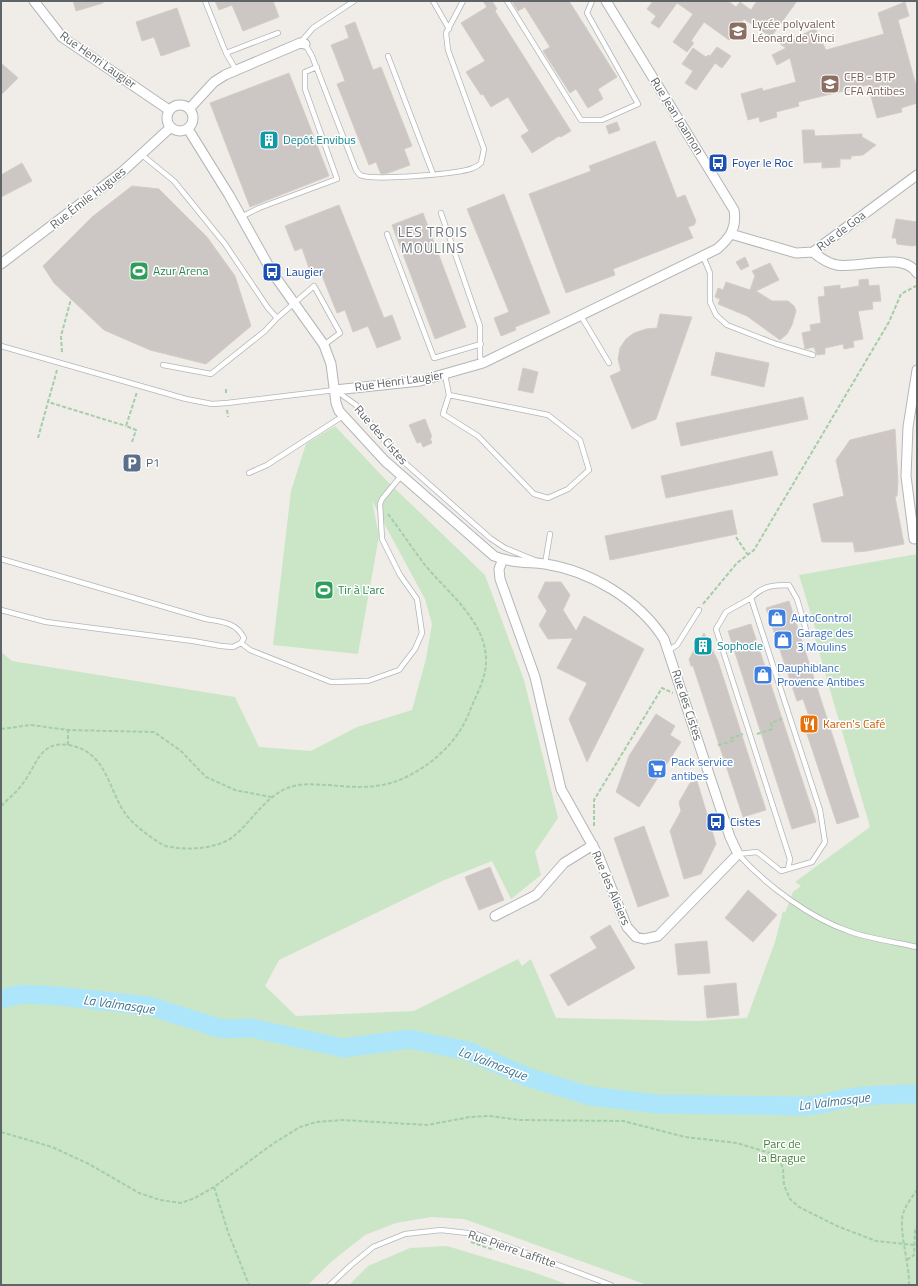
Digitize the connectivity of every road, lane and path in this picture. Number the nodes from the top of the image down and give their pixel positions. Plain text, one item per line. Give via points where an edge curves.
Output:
1 (34, 1) edge
2 (205, 1) edge
3 (354, 1) edge
4 (433, 1) edge
5 (463, 1) edge
6 (508, 1) edge
7 (592, 1) edge
8 (606, 1) edge
9 (449, 29) junction
10 (278, 33) dead end
11 (303, 44) junction
12 (226, 52) junction
13 (388, 56) dead end
14 (317, 67) junction
15 (236, 70) junction
16 (190, 108) junction
17 (170, 110) junction
18 (171, 127) junction
19 (188, 129) junction
20 (142, 155) junction
21 (433, 174) junction
22 (917, 174) edge
23 (441, 213) dead end
24 (241, 217) junction
25 (387, 234) dead end
26 (731, 234) junction
27 (813, 252) junction
28 (703, 256) junction
29 (1, 264) edge
30 (917, 273) edge
31 (916, 286) edge
32 (71, 299) dead end
33 (294, 304) junction
34 (581, 316) junction
35 (277, 318) junction
36 (481, 344) junction
37 (324, 345) junction
38 (1, 346) edge
39 (62, 352) dead end
40 (813, 355) dead end
41 (483, 363) junction
42 (609, 363) dead end
43 (163, 365) dead end
44 (57, 368) dead end
45 (917, 370) edge
46 (445, 375) junction
47 (335, 390) junction
48 (137, 392) dead end
49 (448, 395) junction
50 (48, 402) junction
51 (343, 416) junction
52 (126, 426) junction
53 (38, 438) dead end
54 (132, 442) dead end
55 (250, 473) dead end
56 (401, 476) junction
57 (380, 504) junction
58 (550, 534) dead end
59 (736, 537) dead end
60 (914, 539) dead end
61 (748, 555) junction
62 (1, 559) edge
63 (503, 560) junction
64 (545, 564) junction
65 (750, 598) junction
66 (1, 610) edge
67 (699, 610) joint
68 (807, 633) dead end
69 (241, 643) junction
70 (669, 650) junction
71 (662, 688) dead end
72 (789, 717) junction
73 (1, 730) edge
74 (68, 730) junction
75 (750, 734) junction
76 (68, 745) junction
77 (718, 745) dead end
78 (271, 797) junction
79 (1, 806) edge
80 (594, 827) dead end
81 (593, 846) junction
82 (738, 854) junction
83 (788, 869) junction
84 (495, 916) dead end
85 (917, 947) edge
86 (1, 1132) edge
87 (214, 1187) junction
88 (917, 1190) edge
89 (917, 1226) edge
90 (465, 1241) dead end
91 (905, 1244) junction
92 (915, 1245) junction
93 (500, 1252) dead end
94 (907, 1260) junction
95 (249, 1285) edge
96 (330, 1285) edge
97 (611, 1285) edge
98 (909, 1285) edge

1 - 17 street, Rue Henri Laugier via 62,38
2 - 12 lane
3 - 11 lane via 313,28
4 - 9 lane
5 - 9 lane
6 - 7 lane via 580,120 602,120 638,104 587,13
8 - 26 street, Rue Jean Joannon via 734,210
9 - 21 lane via 446,39 448,50 484,149 484,157 474,168
10 - 12 lane
11 - 14 lane
11 - 15 street
12 - 15 lane
13 - 21 lane
14 - 21 lane via 360,175 375,178
14 - 24 lane via 305,72 305,89 337,179
15 - 16 street via 214,82
16 - 17 street via 182,104
16 - 19 street via 194,117
17 - 18 street via 167,119
18 - 19 street via 179,131
18 - 20 street, Rue Émile Hugues
19 - 24 street
20 - 29 street, Rue Émile Hugues
20 - 35 lane via 174,181 224,244
22 - 27 street, Rue de Goa
23 - 36 lane via 480,326
24 - 33 street
25 - 36 lane via 434,358
26 - 27 street, Rue de Goa via 796,253
26 - 28 street, Rue Henri Laugier via 717,249
27 - 30 street via 823,260 837,265 903,263
28 - 34 street, Rue Henri Laugier
28 - 40 lane via 710,273 710,302 716,315 727,325
31 - 61 path via 901,294 889,322 754,550
32 - 39 path via 61,336
33 - 35 lane
33 - 37 street
33 - 37 lane via 314,286 340,333
34 - 41 street, Rue Henri Laugier
34 - 42 lane
35 - 43 lane via 265,331 211,374
36 - 41 lane via 480,357
37 - 47 street via 331,364
38 - 47 lane via 186,399 212,404
41 - 46 street, Rue Henri Laugier
44 - 50 path
45 - 60 street via 908,426 906,476
46 - 47 street, Rue Henri Laugier via 420,381
46 - 49 lane
47 - 51 street, Rue des Cistes via 336,403
47 - 64 lane, Rue des Cistes via 356,405 396,455 490,538 505,548
48 - 52 path
49 - 49 lane via 548,415 580,440 589,470 568,488 548,498 534,494 478,436 443,414
50 - 52 path
50 - 53 path
51 - 55 lane via 267,465
51 - 56 street, Rue des Cistes
52 - 54 path via 136,430
56 - 57 lane
56 - 63 street, Rue des Cistes via 484,549
57 - 69 lane via 382,539 400,575 417,599 422,633 415,649 399,670 368,681 331,682 250,650
57 - 78 path via 426,565 469,614 484,645 484,674 465,723 456,737 419,770 396,781 380,785 360,788 311,784 294,786
58 - 64 lane
59 - 61 path
61 - 67 path via 737,562
62 - 69 lane via 206,619 232,624 240,630 244,638
63 - 64 street, Rue des Cistes
63 - 81 street, Rue des Alisiers via 499,570 500,579 536,677 561,789
64 - 70 street, Rue des Cistes via 592,579 630,603 650,619
65 - 68 lane via 759,590 774,585 790,585
65 - 72 lane
65 - 75 lane via 726,612 716,628
66 - 69 lane via 46,622 221,646 233,647
67 - 70 lane via 677,645
70 - 82 street, Rue des Cistes via 720,809
71 - 80 path via 594,800
72 - 75 path via 771,723 772,729
72 - 83 lane via 820,810 825,842 812,862
73 - 74 path via 31,725
74 - 76 path
74 - 78 path via 154,732 181,751 206,777 235,790
75 - 77 path via 731,738 733,741
75 - 83 lane via 790,859
76 - 78 path via 94,757 102,766 121,807 136,827 164,846 185,849 209,847 233,837
76 - 79 path via 55,745 42,751 24,783
81 - 82 street, Rue des Alisiers via 627,927 636,937 644,939 664,932
81 - 84 street via 564,863 536,895
82 - 83 lane via 757,852 782,871
82 - 85 lane via 767,882 826,922 852,932
86 - 87 path via 52,1147 90,1164 139,1193 160,1200 181,1203
87 - 91 path via 274,1143 300,1127 316,1122 343,1120 427,1125 489,1116 520,1120 623,1121 686,1137 737,1143 770,1153 779,1160 783,1168 784,1185 790,1199 799,1207 837,1226 876,1240
87 - 95 path
88 - 91 path via 903,1212
89 - 92 path
90 - 93 path
91 - 92 path
91 - 94 path
92 - 94 path via 914,1255
94 - 98 path
96 - 97 lane, Rue Pierre Laffitte via 373,1247 405,1234 441,1230 476,1234

